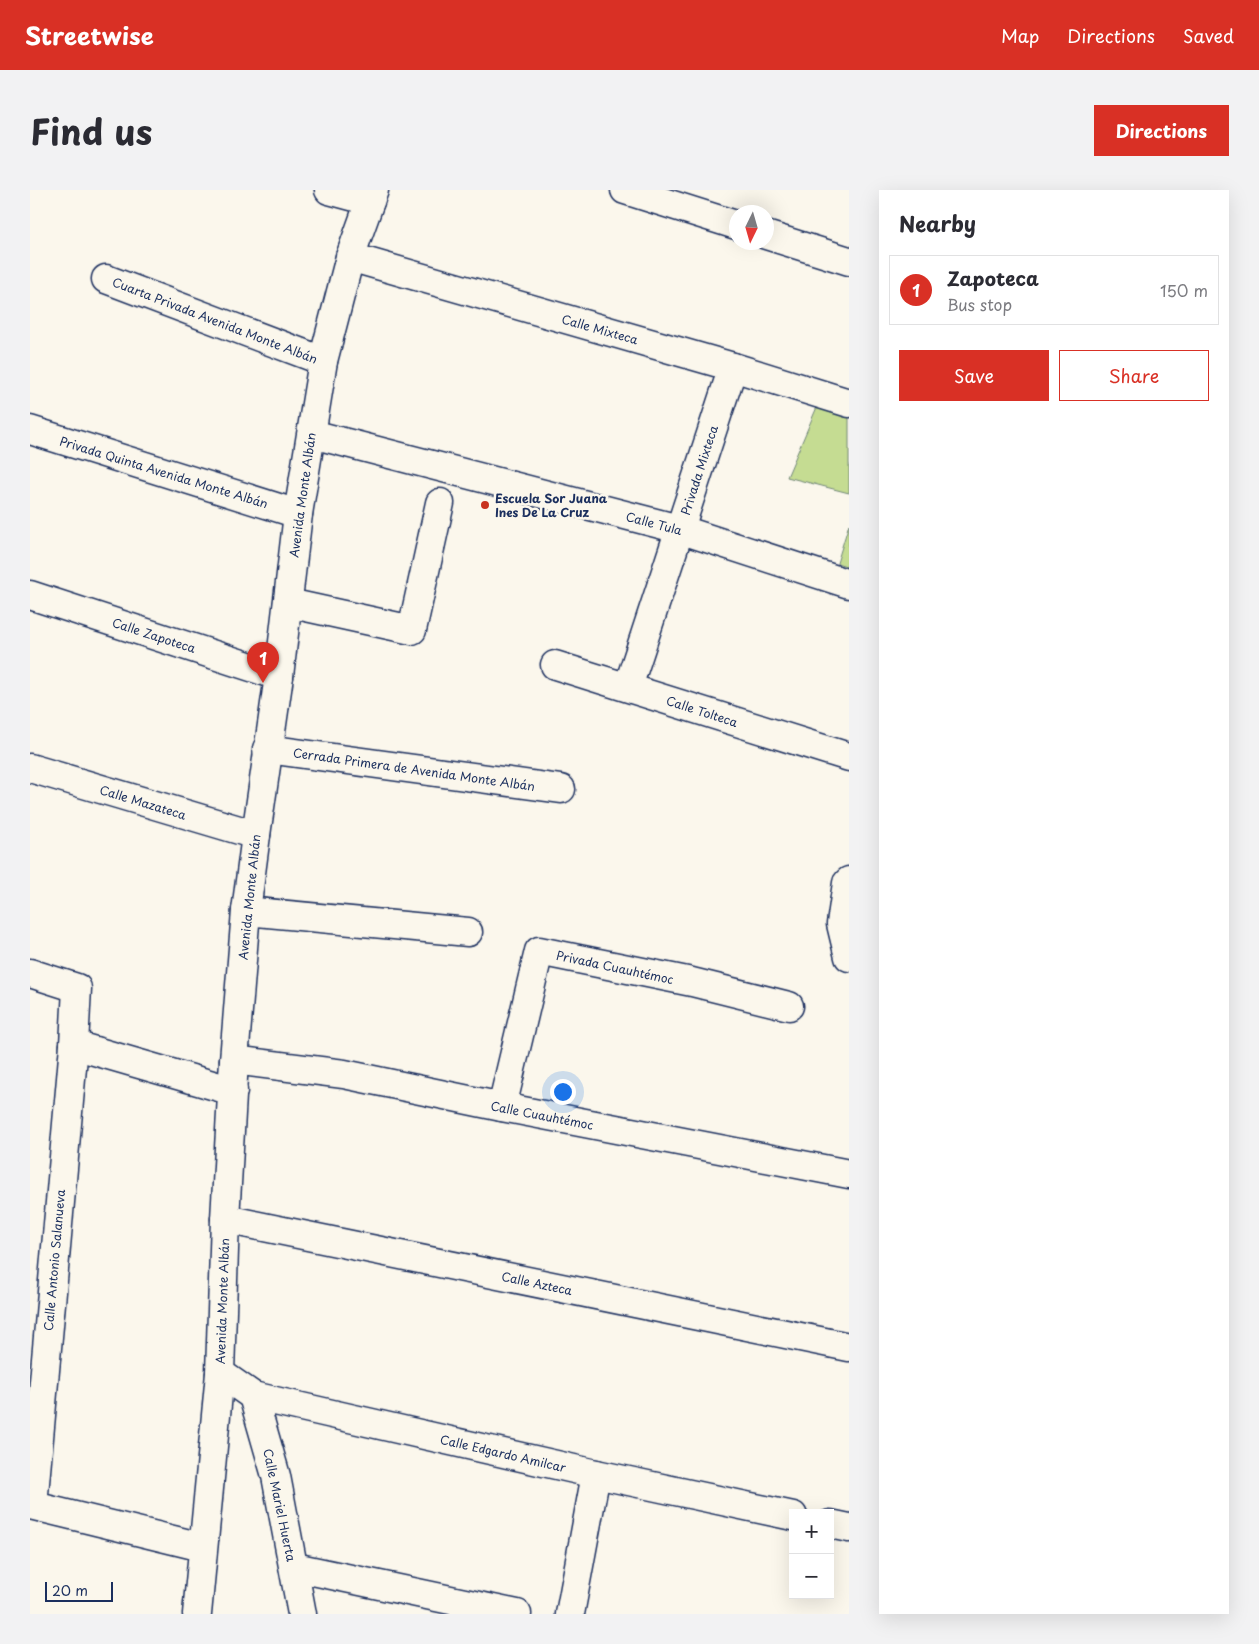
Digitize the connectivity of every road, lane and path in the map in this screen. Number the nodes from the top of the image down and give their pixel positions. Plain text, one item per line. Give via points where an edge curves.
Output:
1 (329, 190) edge
2 (625, 190) edge
3 (372, 196) edge
4 (729, 223) edge
5 (774, 238) edge
6 (350, 257) junction
7 (849, 261) edge
8 (106, 279) dead end
9 (323, 360) junction
10 (733, 366) junction
11 (849, 403) edge
12 (30, 430) edge
13 (312, 434) junction
14 (440, 503) dead end
15 (298, 514) junction
16 (680, 529) junction
17 (849, 584) edge
18 (30, 595) edge
19 (288, 603) junction
20 (555, 665) dead end
21 (279, 676) junction
22 (628, 687) junction
23 (268, 749) junction
24 (849, 757) edge
25 (30, 768) edge
26 (561, 789) dead end
27 (256, 835) junction
28 (849, 881) edge
29 (246, 911) junction
30 (468, 932) dead end
31 (849, 957) edge
32 (30, 973) edge
33 (789, 1006) dead end
34 (74, 1045) junction
35 (234, 1060) junction
36 (232, 1091) junction
37 (502, 1107) junction
38 (849, 1174) edge
39 (225, 1219) junction
40 (849, 1347) edge
41 (220, 1373) junction
42 (253, 1396) junction
43 (596, 1474) junction
44 (31, 1505) edge
45 (789, 1515) edge
46 (834, 1525) edge
47 (849, 1528) edge
48 (202, 1547) junction
49 (294, 1566) junction
50 (197, 1614) edge
51 (302, 1614) edge
52 (517, 1614) edge
53 (570, 1614) edge

1 - 3 street
2 - 4 street
3 - 6 street, Avenida Monte Albán
5 - 7 street
6 - 9 street, Avenida Monte Albán
6 - 10 street, Calle Mixteca
8 - 9 street, Cuarta Privada Avenida Monte Albán
9 - 13 street, Avenida Monte Albán
10 - 11 street, Calle Mixteca
10 - 16 street, Privada Mixteca
12 - 15 street, Privada Quinta Avenida Monte Albán
13 - 15 street, Avenida Monte Albán
13 - 16 street, Calle Tula
14 - 19 street via 412,630
15 - 19 street, Avenida Monte Albán
16 - 17 street, Calle Tula
16 - 22 street, Privada Mixteca
18 - 21 street, Calle Zapoteca
19 - 21 street, Avenida Monte Albán
20 - 22 street, Calle Tolteca
21 - 23 street, Avenida Monte Albán
22 - 24 street, Calle Tolteca
23 - 26 street, Cerrada Primera de Avenida Monte Albán
23 - 27 street, Avenida Monte Albán
25 - 27 street, Calle Mazateca
27 - 29 street, Avenida Monte Albán
28 - 31 street via 840,924
29 - 30 street
29 - 35 street, Avenida Monte Albán
32 - 34 street, Calle Antonio Salanueva via 77,988
33 - 37 street, Privada Cuauhtémoc via 692,982 539,951
34 - 36 street
34 - 44 street, Calle Antonio Salanueva
35 - 36 street, Avenida Monte Albán
35 - 37 street, Calle Cuauhtémoc via 344,1074
36 - 39 street, Avenida Monte Albán
37 - 38 street, Calle Cuauhtémoc
39 - 40 street, Calle Azteca
39 - 41 street, Avenida Monte Albán
41 - 42 street, Calle Edgardo Amilcar
41 - 48 street, Avenida Monte Albán
42 - 43 street, Calle Edgardo Amilcar
42 - 49 street, Calle Mariel Huerta via 276,1476
43 - 45 street, Calle Edgardo Amilcar
43 - 53 street
44 - 48 street
46 - 47 street
48 - 50 street, Avenida Monte Albán
49 - 51 street, Calle Mariel Huerta
49 - 52 street

